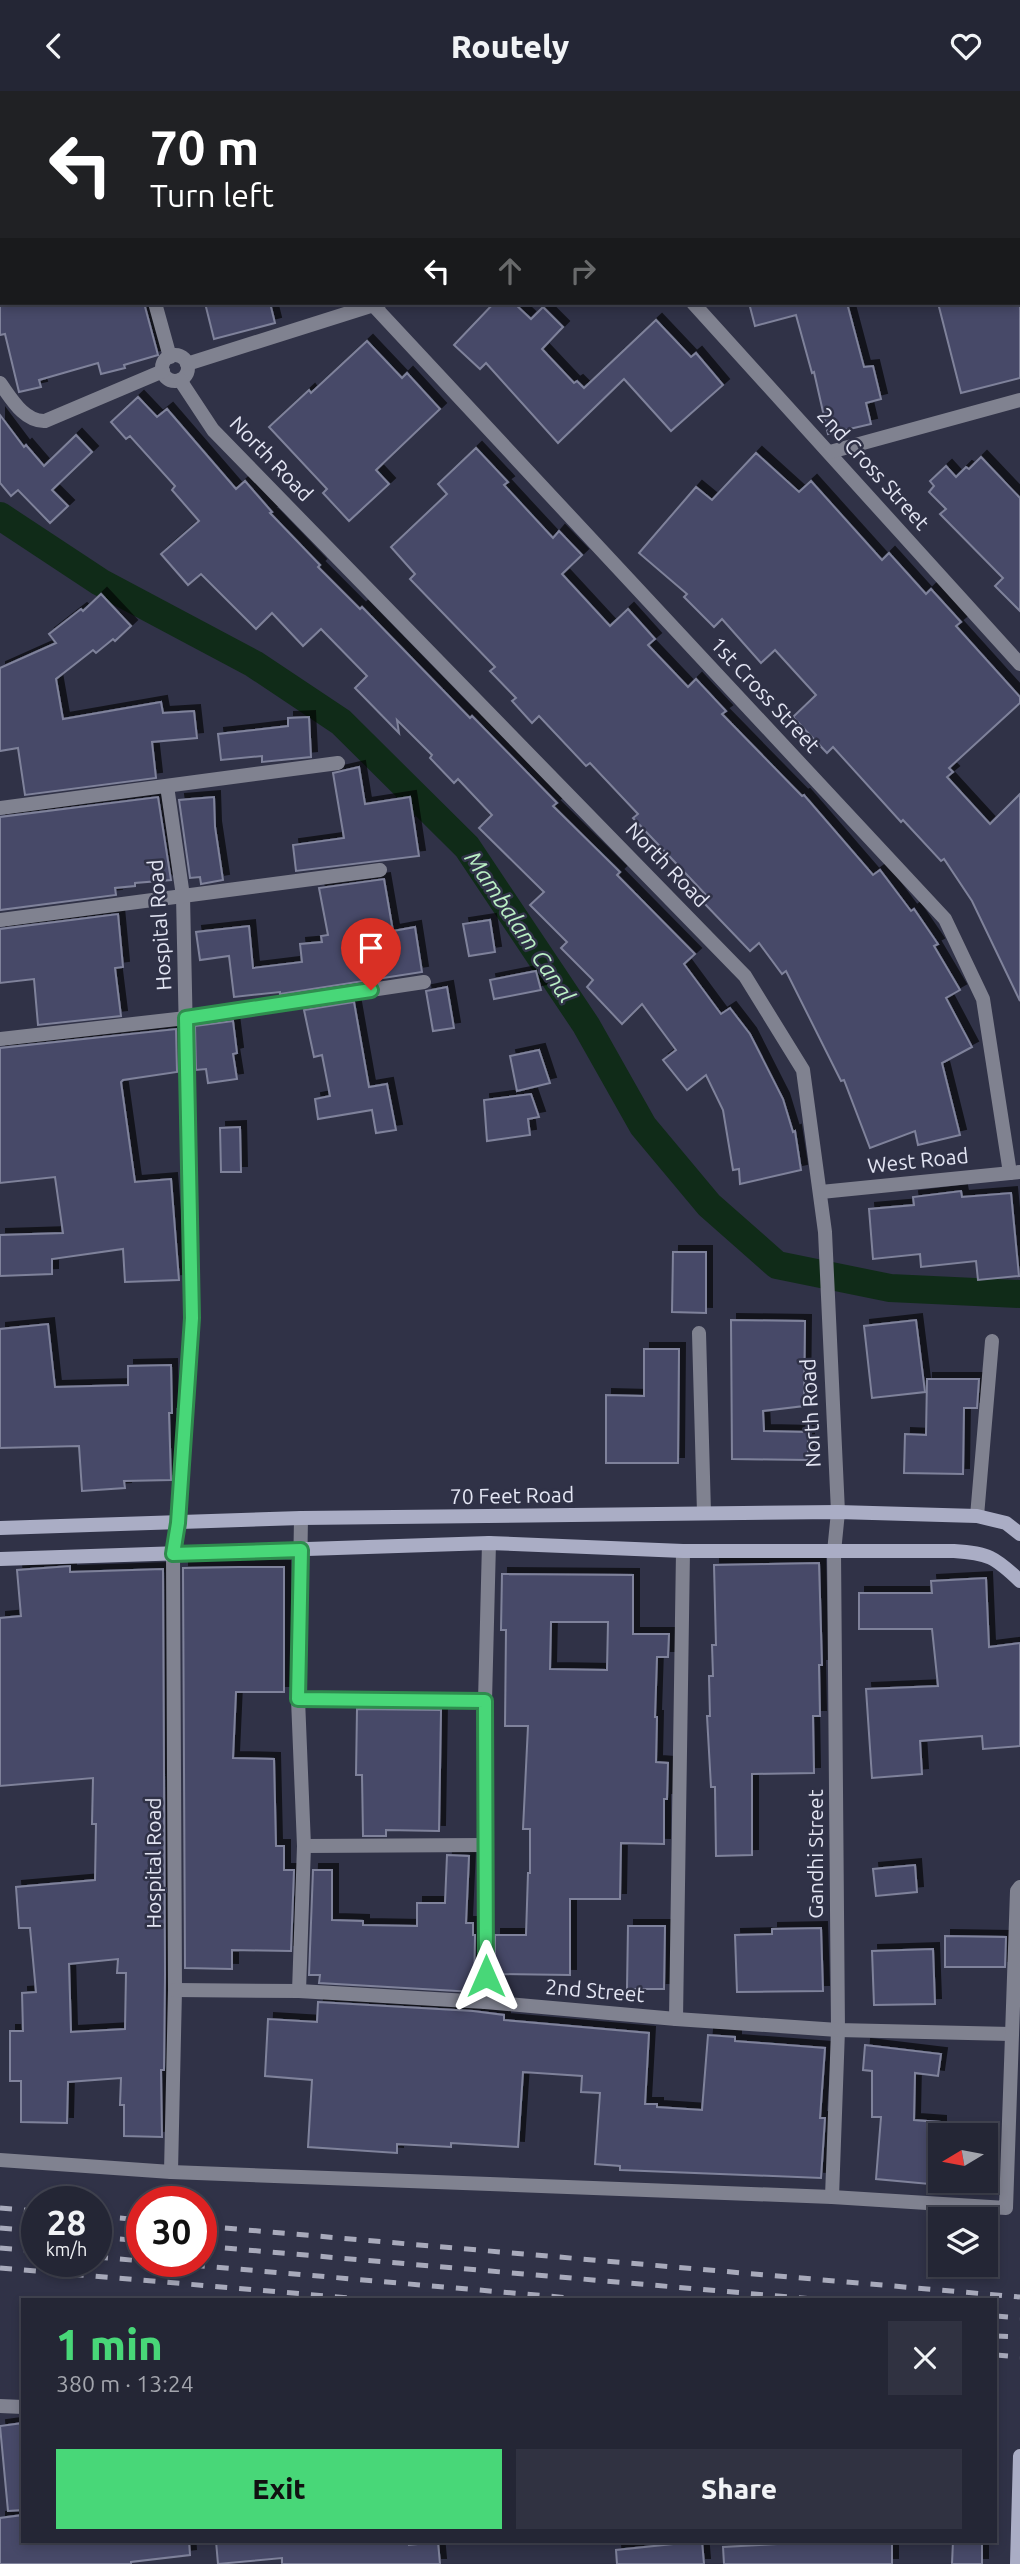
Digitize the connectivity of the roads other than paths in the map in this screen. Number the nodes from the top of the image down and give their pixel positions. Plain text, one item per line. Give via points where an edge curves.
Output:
1 (156, 305) edge
2 (374, 305) edge
3 (378, 305) edge
4 (695, 305) edge
5 (170, 357) junction
6 (187, 364) junction
7 (163, 371) junction
8 (180, 380) junction
9 (0, 383) edge
10 (1020, 400) edge
11 (830, 453) junction
12 (1020, 664) edge
13 (338, 764) dead end
14 (167, 786) junction
15 (0, 808) edge
16 (380, 870) dead end
17 (183, 896) junction
18 (0, 920) edge
19 (424, 982) dead end
20 (186, 1018) junction
21 (0, 1039) edge
22 (1015, 1173) edge
23 (821, 1192) junction
24 (699, 1333) dead end
25 (992, 1341) dead end
26 (838, 1512) junction
27 (704, 1513) junction
28 (977, 1516) junction
29 (301, 1518) junction
30 (178, 1523) junction
31 (0, 1528) edge
32 (1020, 1535) edge
33 (489, 1543) junction
34 (301, 1550) junction
35 (684, 1551) junction
36 (834, 1552) junction
37 (173, 1554) junction
38 (0, 1559) edge
39 (1020, 1581) edge
40 (298, 1699) junction
41 (485, 1701) junction
42 (486, 1845) junction
43 (303, 1846) junction
44 (1020, 1887) edge
45 (176, 1990) junction
46 (299, 1991) junction
47 (485, 2002) junction
48 (676, 2019) junction
49 (838, 2030) junction
50 (1011, 2034) junction
51 (0, 2160) edge
52 (171, 2172) junction
53 (832, 2197) junction
54 (0, 2406) edge
55 (21, 2407) edge
56 (1020, 2456) edge
57 (1017, 2564) edge

1 - 5 street
2 - 6 street
3 - 22 street, 1st Cross Street via 945,919 983,999
4 - 11 street, 2nd Cross Street
5 - 6 street via 178,356
5 - 7 street
6 - 8 street
7 - 8 street via 169,380
7 - 9 street via 37,422 20,410
8 - 23 street, North Road via 213,430 745,976 803,1070
10 - 11 street
11 - 12 street, 2nd Cross Street
13 - 14 street
14 - 15 street
14 - 17 street, Hospital Road
16 - 17 street
17 - 18 street
17 - 20 street, Hospital Road
19 - 20 street
20 - 21 street
20 - 30 street, Hospital Road via 192,1318
22 - 23 street, West Road
23 - 26 street, North Road
24 - 27 street
25 - 28 street
26 - 27 main road, 70 Feet Road
26 - 28 main road, 70 Feet Road
26 - 36 street, Gandhi Street
27 - 29 main road, 70 Feet Road
28 - 32 main road, 70 Feet Road via 1006,1523
29 - 30 main road, 70 Feet Road
29 - 34 street
30 - 31 main road, 70 Feet Road
30 - 37 street, Hospital Road
33 - 34 main road
33 - 35 main road
33 - 41 street
34 - 37 main road
34 - 40 street
35 - 36 main road
35 - 48 street
36 - 39 main road via 982,1553
36 - 49 street, Gandhi Street
37 - 38 main road
37 - 45 street, Hospital Road
40 - 41 street
40 - 43 street
41 - 42 street
42 - 43 street
42 - 47 street
43 - 46 street
44 - 50 street
45 - 46 street, 2nd Street
45 - 52 street, Hospital Road
46 - 47 street, 2nd Street
47 - 48 street, 2nd Street
48 - 49 street, 2nd Street
49 - 50 street, 2nd Street
49 - 53 street, Gandhi Street
50 - 53 street via 1006,2208
51 - 52 street
52 - 53 street
54 - 55 street
56 - 57 main road

